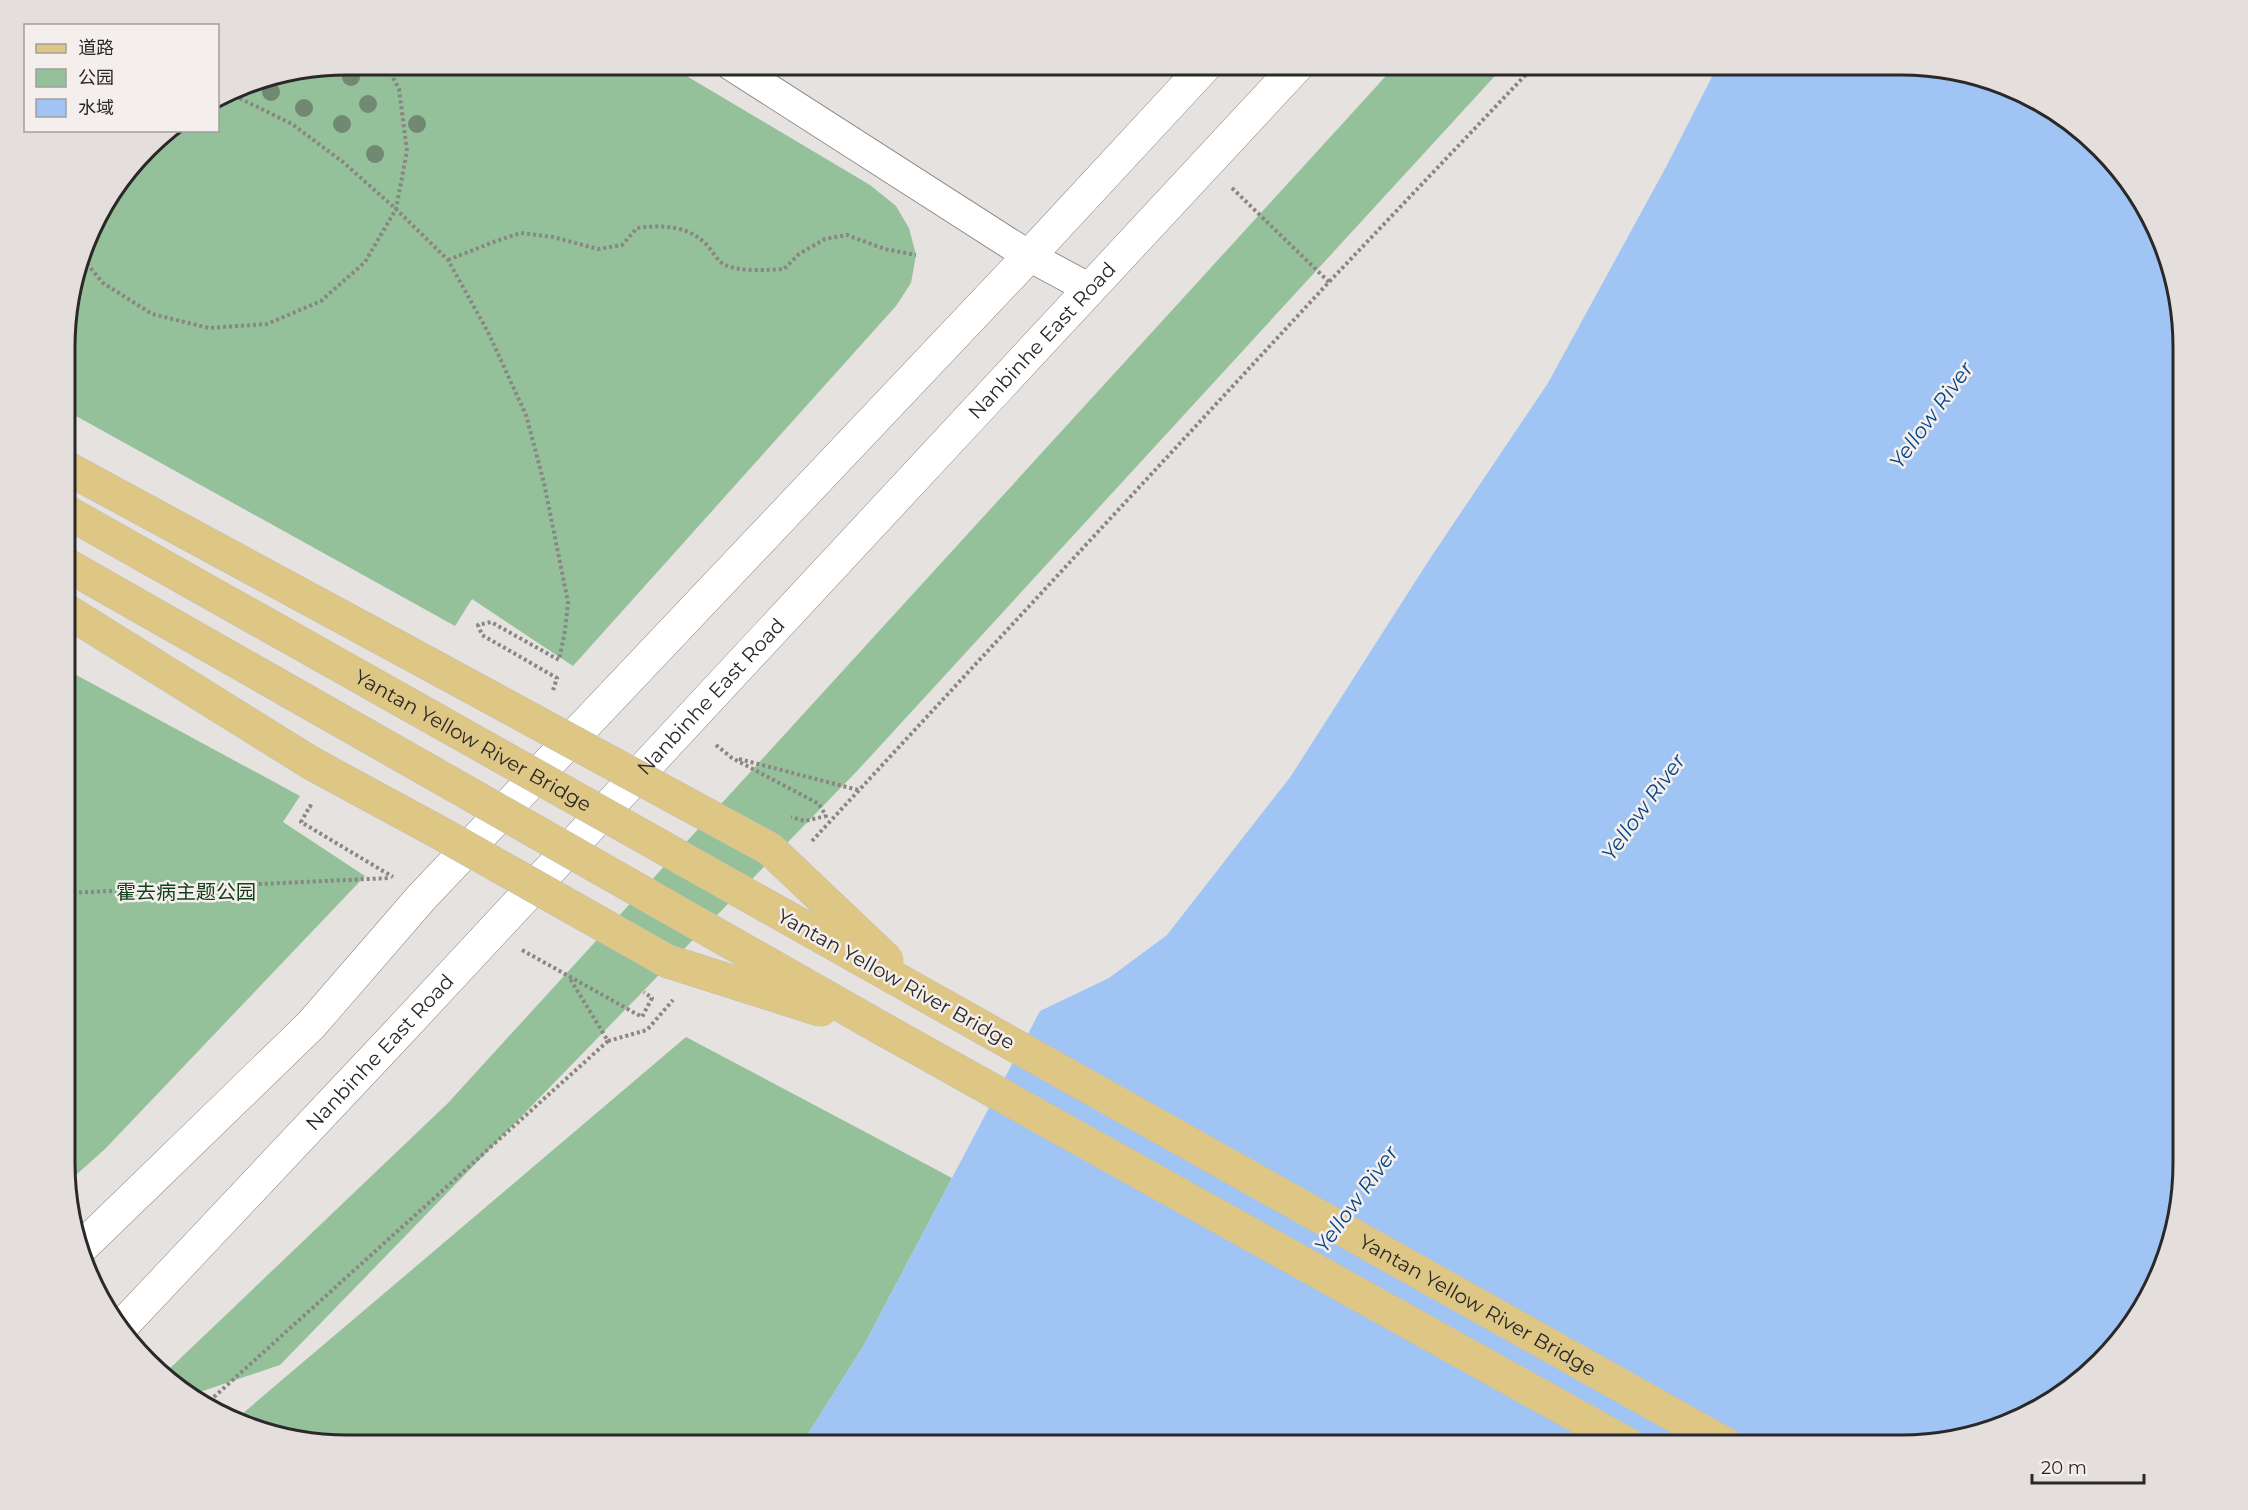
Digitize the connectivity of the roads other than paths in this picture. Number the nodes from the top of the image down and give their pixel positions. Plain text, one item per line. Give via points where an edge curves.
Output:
1 (748, 75) edge
2 (1196, 75) edge
3 (1288, 75) edge
4 (1029, 256) junction
5 (1090, 289) junction
6 (75, 472) edge
7 (75, 517) edge
8 (75, 570) edge
9 (75, 616) edge
10 (923, 994) junction
11 (888, 1032) junction
12 (87, 1242) edge
13 (126, 1322) edge
14 (1611, 1435) edge
15 (1709, 1435) edge

1 - 4 street
2 - 4 main road
3 - 5 main road, Nanbinhe East Road
4 - 5 street
4 - 12 main road via 421,898 311,1025
5 - 13 main road, Nanbinhe East Road
6 - 10 main road, bridge via 770,849
7 - 10 main road, Yantan Yellow River Bridge, bridge
8 - 11 main road, bridge
9 - 11 main road, bridge via 311,763 666,961
10 - 15 main road, Yantan Yellow River Bridge
11 - 14 main road

